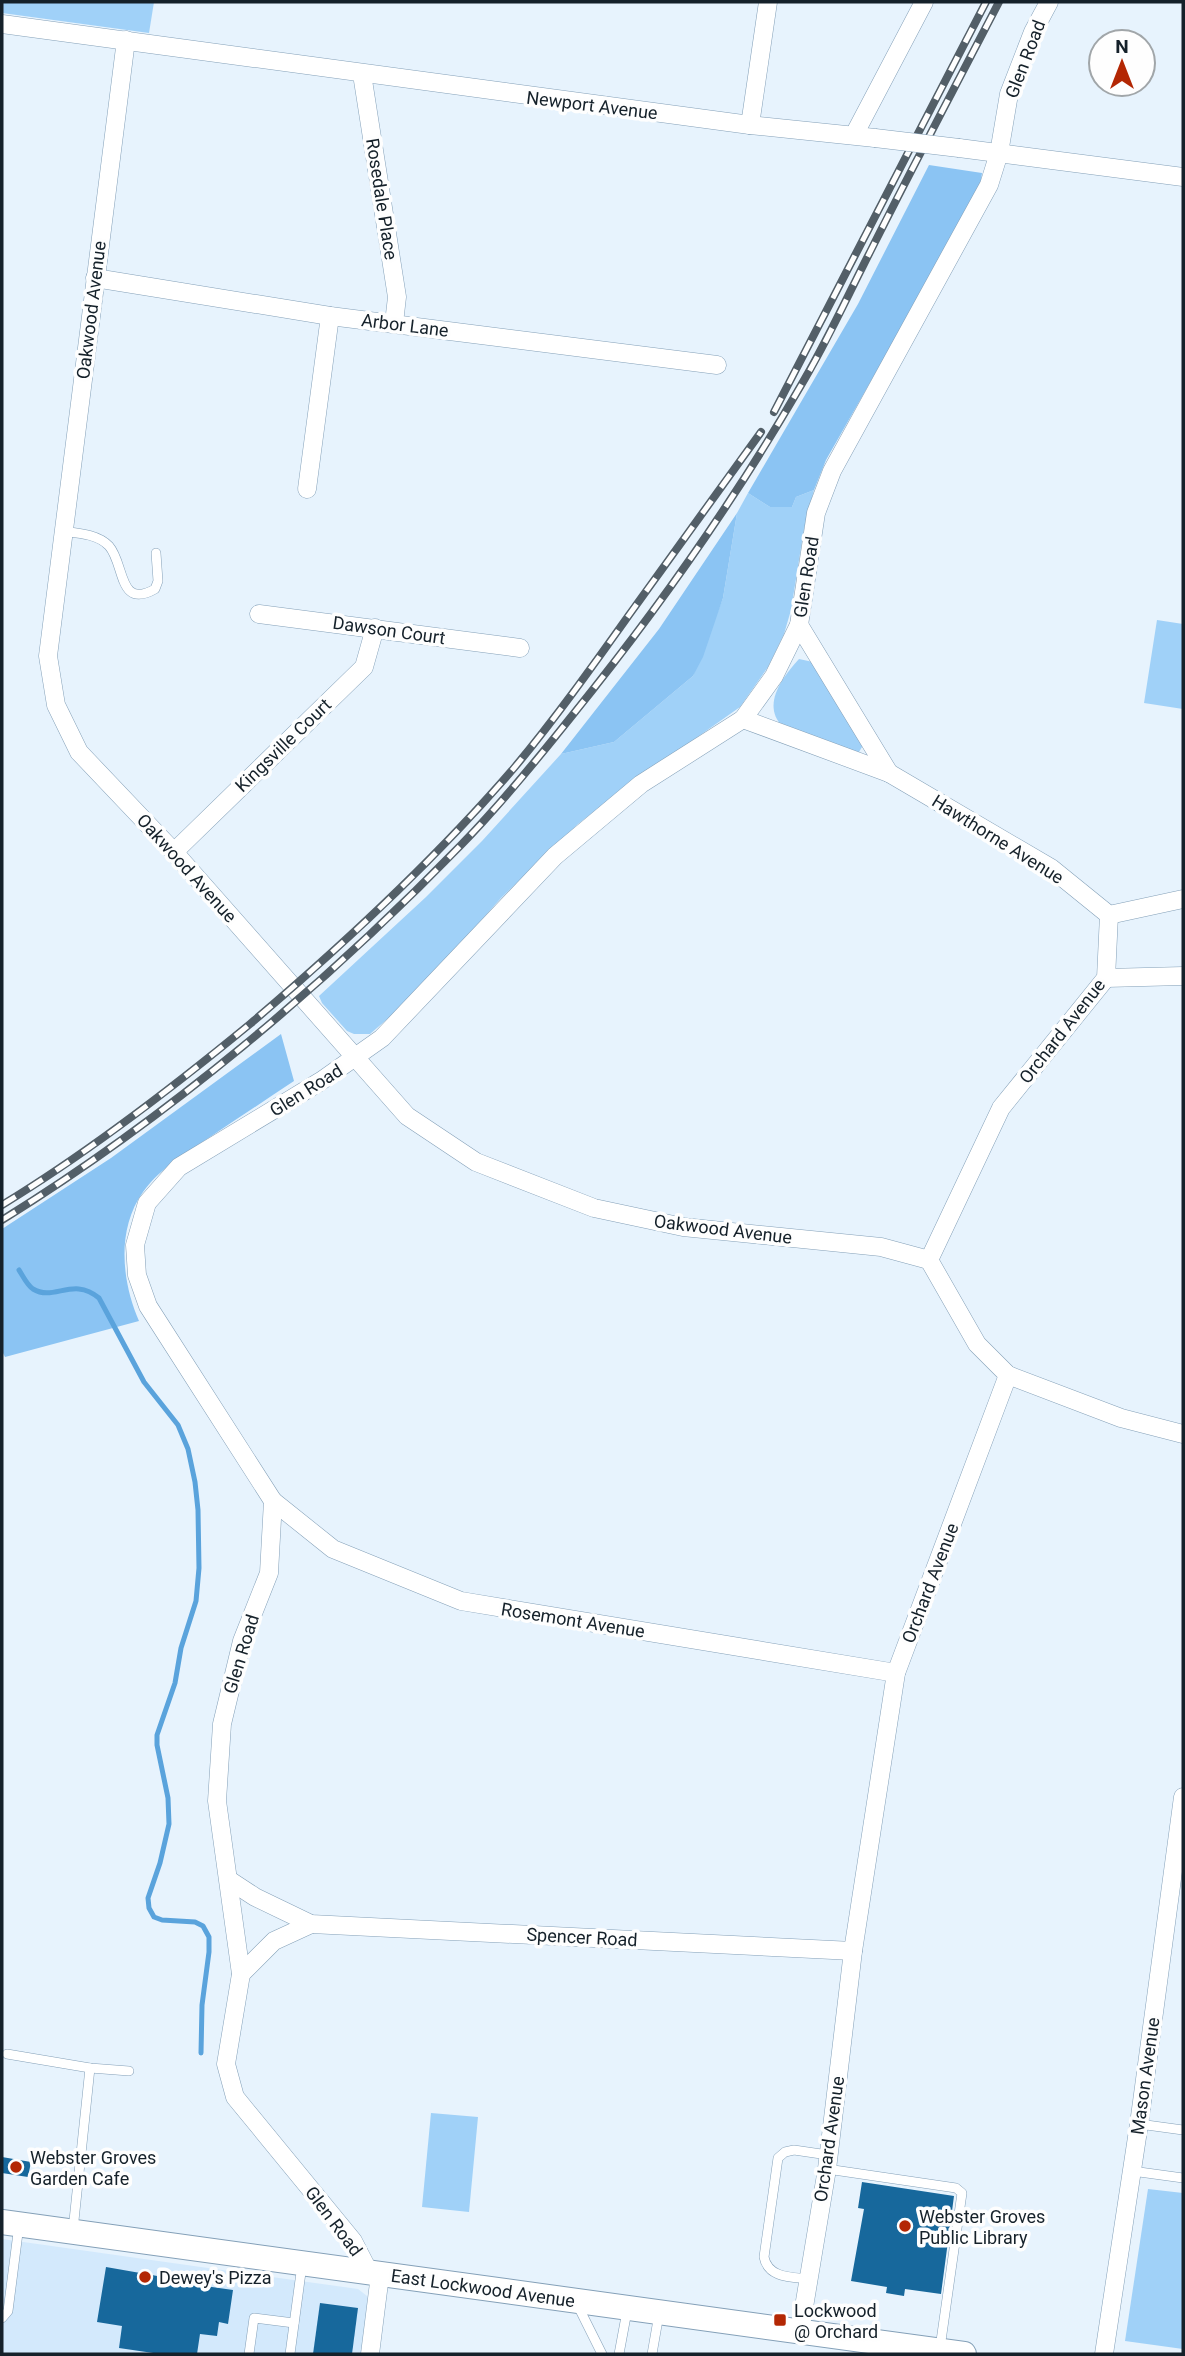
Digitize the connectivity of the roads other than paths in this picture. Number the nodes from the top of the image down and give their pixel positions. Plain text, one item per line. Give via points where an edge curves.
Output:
1 (768, 2) edge
2 (924, 2) edge
3 (1049, 2) edge
4 (2, 24) edge
5 (126, 40) junction
6 (362, 74) junction
7 (750, 125) junction
8 (855, 135) junction
9 (999, 153) junction
10 (1183, 177) edge
11 (95, 278) junction
12 (330, 316) junction
13 (394, 323) junction
14 (717, 365) dead end
15 (307, 489) dead end
16 (62, 531) junction
17 (156, 553) dead end
18 (259, 614) dead end
19 (799, 625) junction
20 (375, 628) junction
21 (520, 648) dead end
22 (743, 719) junction
23 (889, 773) junction
24 (174, 852) junction
25 (1183, 899) edge
26 (1109, 915) junction
27 (1183, 976) edge
28 (1106, 978) junction
29 (356, 1058) junction
30 (929, 1260) junction
31 (1008, 1375) junction
32 (1183, 1434) edge
33 (274, 1502) junction
34 (896, 1673) junction
35 (1183, 1797) edge
36 (229, 1880) junction
37 (311, 1924) junction
38 (853, 1951) junction
39 (241, 1974) junction
40 (7, 2054) dead end
41 (90, 2068) junction
42 (129, 2071) dead end
43 (1139, 2124) junction
44 (1183, 2130) edge
45 (827, 2162) junction
46 (1132, 2171) junction
47 (1183, 2178) edge
48 (11, 2223) edge
49 (73, 2232) junction
50 (302, 2263) junction
51 (375, 2273) junction
52 (809, 2279) junction
53 (576, 2301) junction
54 (628, 2308) junction
55 (659, 2312) junction
56 (2, 2318) edge
57 (294, 2323) junction
58 (800, 2331) junction
59 (863, 2347) edge
60 (939, 2351) junction
61 (248, 2354) edge
62 (290, 2354) edge
63 (370, 2354) edge
64 (602, 2354) edge
65 (620, 2354) edge
66 (652, 2354) edge
67 (964, 2354) edge
68 (1104, 2354) edge

1 - 7 street
2 - 8 street
3 - 9 street, Glen Road via 1009,94
4 - 5 street, Newport Avenue
5 - 6 street, Newport Avenue
5 - 11 street, Oakwood Avenue
6 - 7 street, Newport Avenue
6 - 13 street, Rosedale Place via 397,297
7 - 8 street, Newport Avenue
8 - 9 street, Newport Avenue, bridge
9 - 10 street, Newport Avenue
9 - 19 street, Glen Road via 989,185 832,471 816,513
11 - 12 street, Arbor Lane
11 - 16 street, Oakwood Avenue
12 - 13 street, Arbor Lane
12 - 15 street
13 - 14 street, Arbor Lane
16 - 17 lane via 100,539 110,548 132,594 145,595 155,589
16 - 24 street, Oakwood Avenue via 48,656 56,705 79,752
18 - 20 street, Dawson Court
19 - 22 street, Glen Road via 774,676
19 - 23 street, Hawthorne Avenue
20 - 21 street, Dawson Court
20 - 24 street, Kingsville Court via 364,667
22 - 23 street, Hawthorne Avenue
22 - 29 street, Glen Road via 641,784 555,856 382,1038
23 - 26 street, Hawthorne Avenue via 1051,868
24 - 29 street, Oakwood Avenue
25 - 26 street
26 - 28 street, Orchard Avenue
27 - 28 street
28 - 30 street, Orchard Avenue via 1001,1108
29 - 30 street, Oakwood Avenue via 407,1116 476,1161 594,1208 682,1227 881,1247
29 - 33 street, Glen Road via 179,1167 147,1203 135,1245 137,1275 148,1306
30 - 31 street via 977,1343
31 - 32 street via 1121,1418
31 - 34 street, Orchard Avenue
33 - 34 street, Rosemont Avenue via 333,1549 461,1601
33 - 36 street, Glen Road via 269,1573 242,1641 222,1724 217,1801
34 - 38 street, Orchard Avenue
35 - 43 street, Mason Avenue
36 - 37 street, Spencer Road via 255,1898
36 - 39 street, Glen Road
37 - 38 street, Spencer Road
37 - 39 street, Spencer Road via 274,1941
38 - 45 street, Orchard Avenue
39 - 51 street, Glen Road via 226,2064 235,2097
40 - 41 lane
41 - 42 lane
41 - 49 lane
43 - 44 lane
43 - 46 street, Mason Avenue
45 - 52 street, Orchard Avenue
45 - 52 lane via 794,2150 785,2152 778,2158 770,2207 765,2264 781,2276
45 - 60 lane via 956,2188 962,2193
46 - 47 lane
46 - 68 street, Mason Avenue
48 - 49 main road, East Lockwood Avenue
48 - 56 lane via 8,2311
49 - 50 main road, East Lockwood Avenue
50 - 51 main road, East Lockwood Avenue
50 - 57 lane
51 - 53 main road, East Lockwood Avenue
51 - 63 street
52 - 58 street, Orchard Avenue
53 - 54 main road, East Lockwood Avenue
53 - 64 lane
54 - 55 main road, East Lockwood Avenue
54 - 65 lane
55 - 58 main road, East Lockwood Avenue
55 - 66 lane
57 - 61 lane via 254,2318
57 - 62 lane
58 - 59 main road, East Lockwood Avenue
59 - 60 main road, East Lockwood Avenue
60 - 67 main road, East Lockwood Avenue

